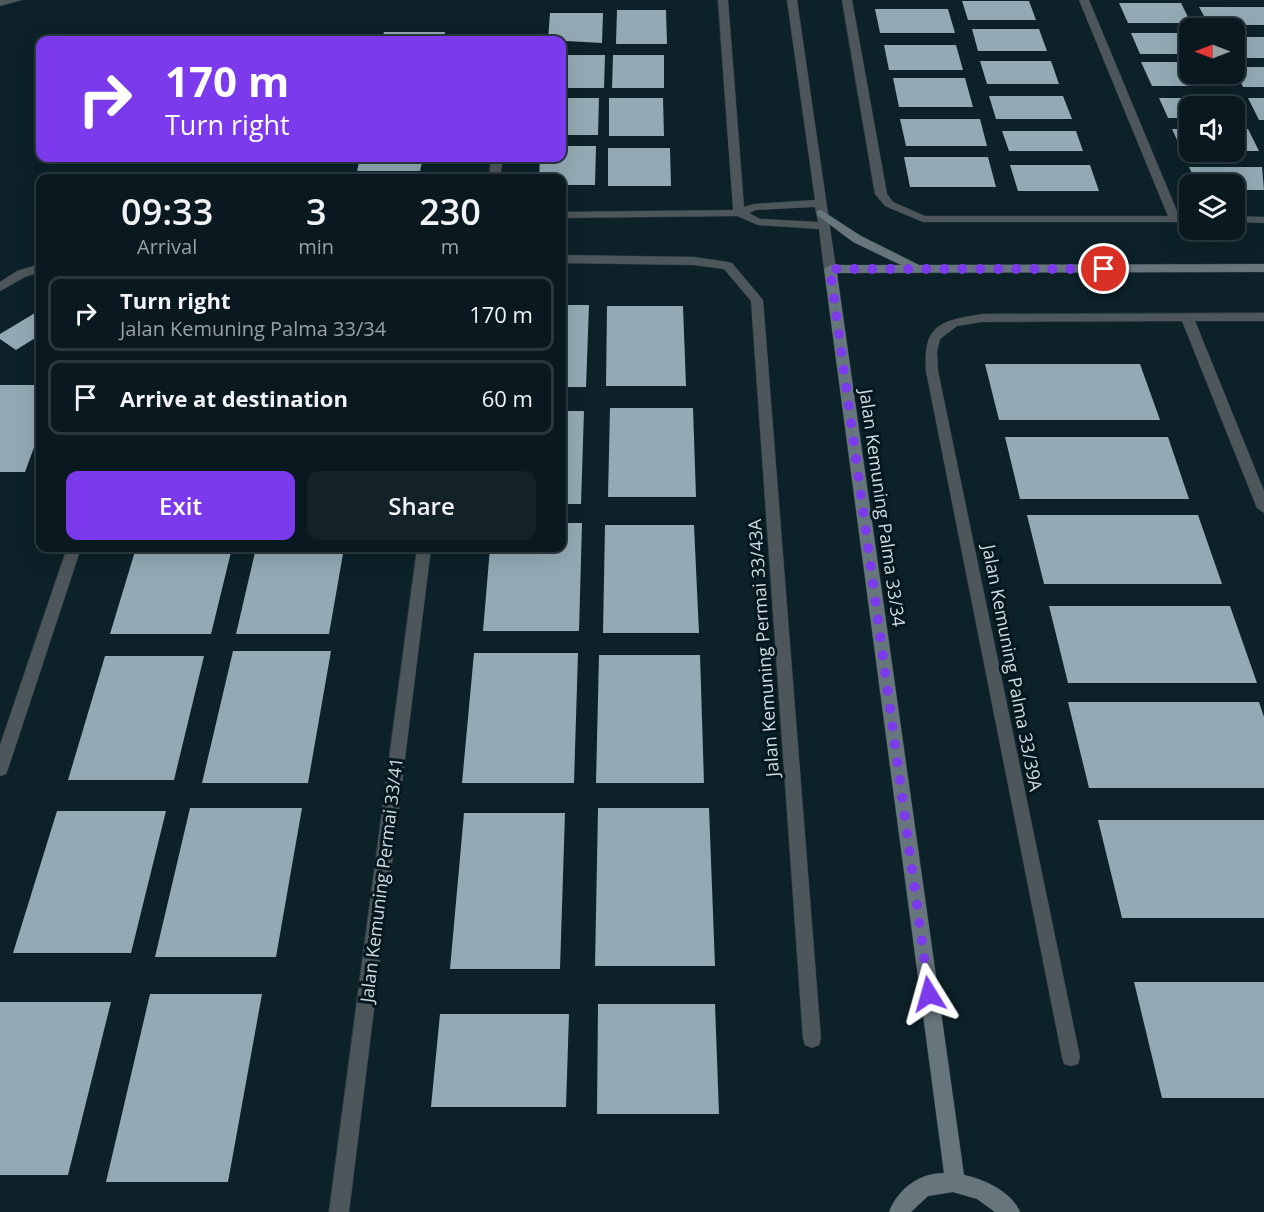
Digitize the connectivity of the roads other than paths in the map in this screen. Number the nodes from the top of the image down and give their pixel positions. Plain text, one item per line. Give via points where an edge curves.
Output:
1 (17, 0) edge
2 (723, 0) edge
3 (792, 0) edge
4 (847, 0) edge
5 (1084, 0) edge
6 (0, 3) edge
7 (821, 208) junction
8 (739, 213) junction
9 (566, 215) edge
10 (1174, 216) junction
11 (1179, 217) edge
12 (1245, 219) edge
13 (1264, 219) edge
14 (823, 226) junction
15 (566, 259) edge
16 (1264, 268) edge
17 (36, 269) edge
18 (830, 269) junction
19 (920, 269) junction
20 (0, 287) edge
21 (1187, 317) junction
22 (1264, 317) edge
23 (1264, 508) edge
24 (73, 552) edge
25 (423, 552) edge
26 (0, 769) edge
27 (812, 1039) dead end
28 (1071, 1057) dead end
29 (955, 1182) junction
30 (339, 1212) edge
31 (899, 1212) edge
32 (1010, 1212) edge

1 - 6 street
2 - 8 street
3 - 7 street
4 - 10 street via 881,194 889,204 923,219
5 - 10 street
7 - 8 street via 754,207
7 - 14 street
7 - 19 main road via 857,239
8 - 9 street
8 - 14 street via 759,222
10 - 11 street
12 - 13 street
14 - 18 street
15 - 27 street, Jalan Kemuning Permai 33/43A via 694,261 728,266 757,300
16 - 19 main road
17 - 20 street
18 - 19 main road
18 - 29 main road, Jalan Kemuning Palma 33/34
21 - 22 street, Jalan Kemuning Palma 33/39A
21 - 23 street
21 - 28 street, Jalan Kemuning Palma 33/39A via 981,318 954,323 934,338 931,352
24 - 26 street
25 - 30 street, Jalan Kemuning Permai 33/41
29 - 31 main road via 935,1183 917,1191
29 - 32 main road via 978,1187

